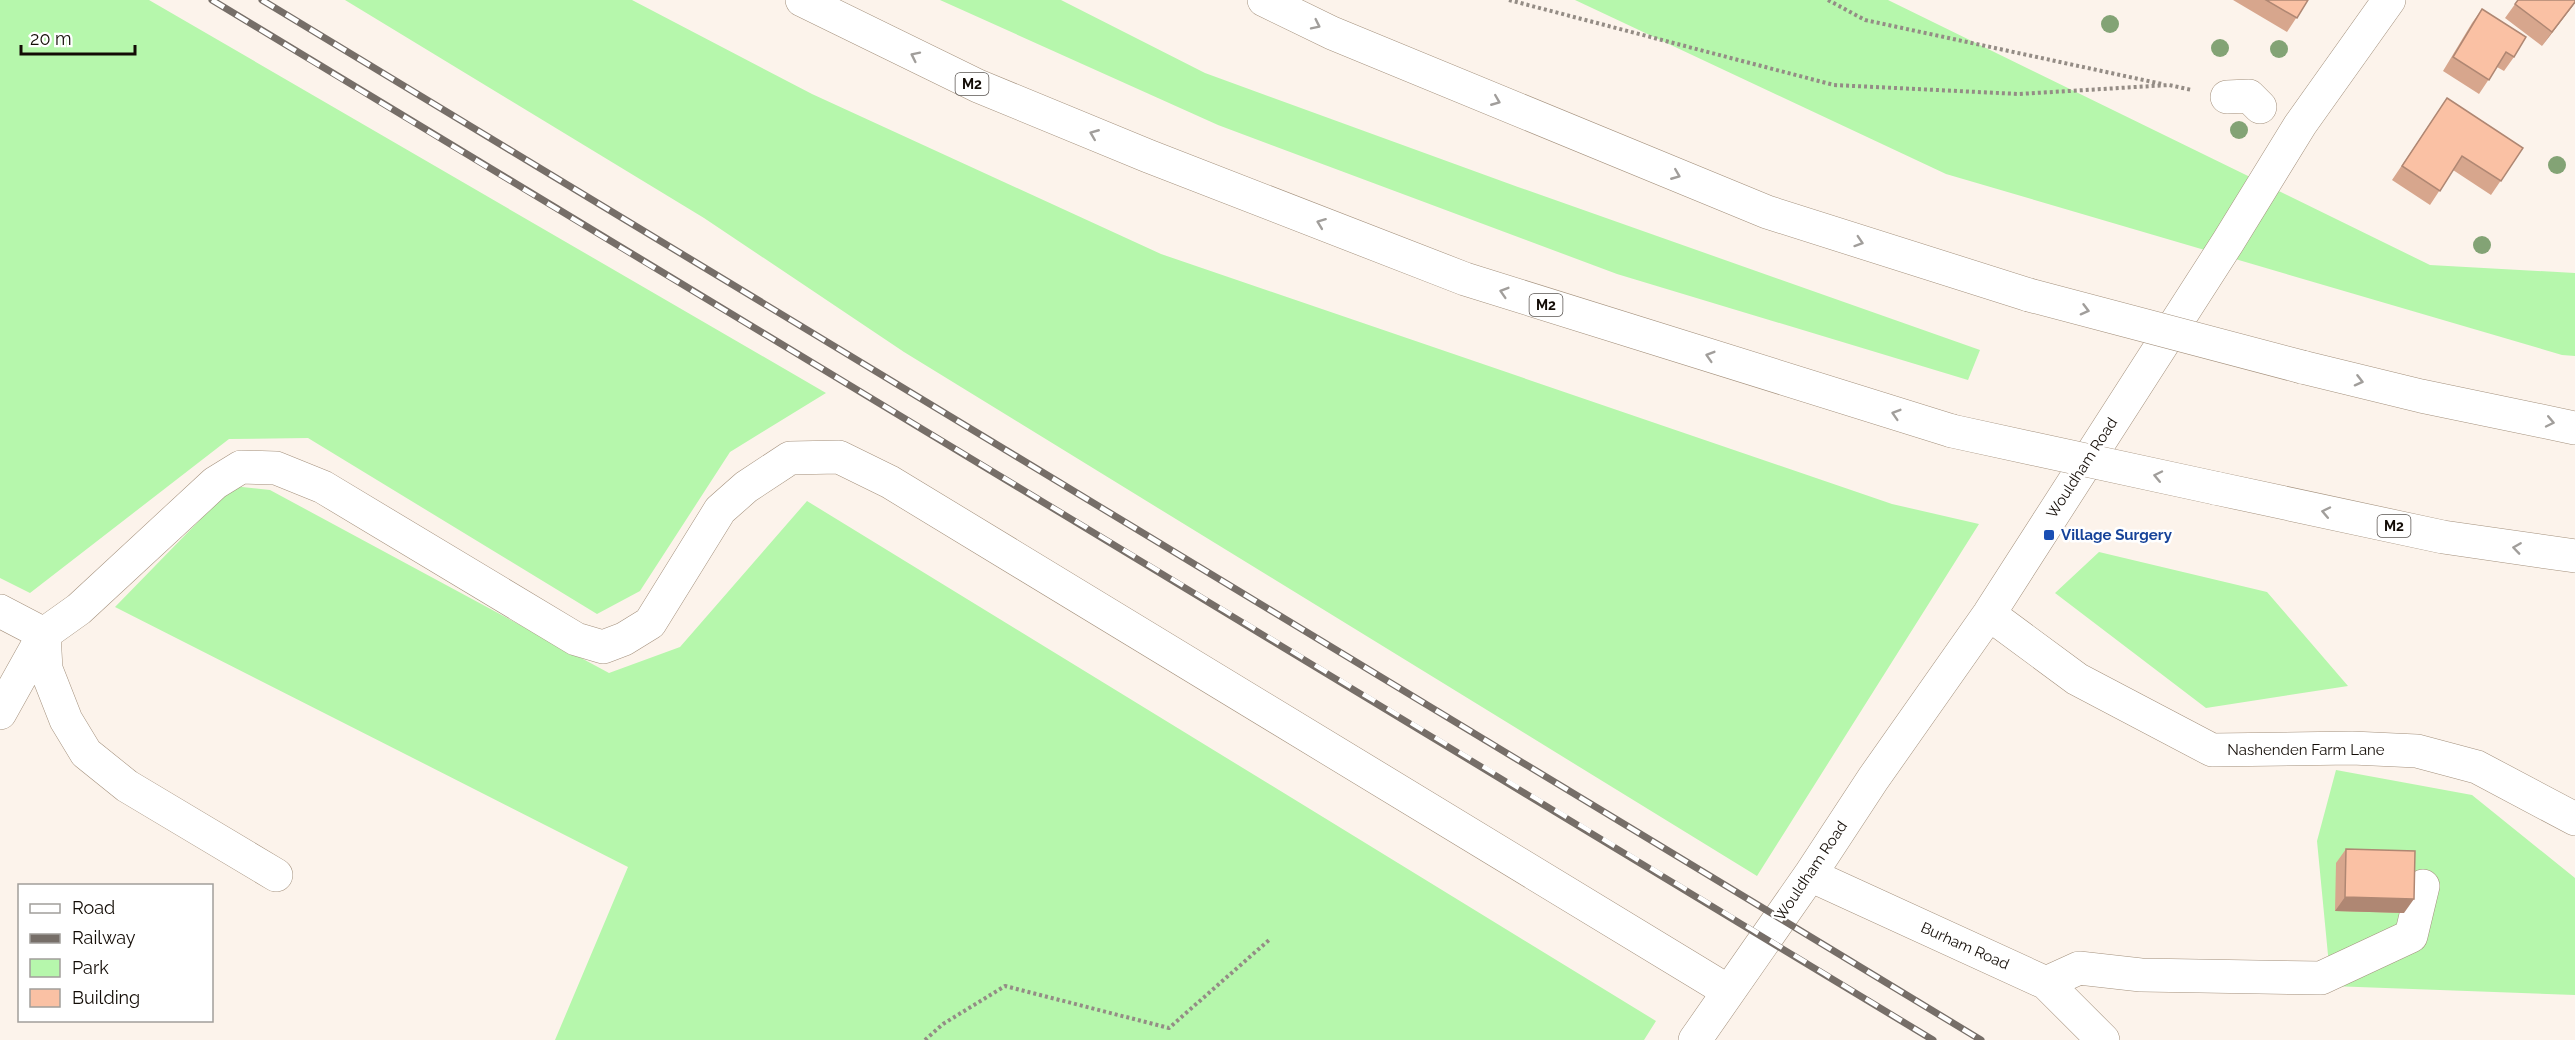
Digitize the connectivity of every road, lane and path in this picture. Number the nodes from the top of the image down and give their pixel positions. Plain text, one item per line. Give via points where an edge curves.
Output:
1 (802, 0) edge
2 (1264, 0) edge
3 (1509, 0) edge
4 (1828, 0) edge
5 (2389, 0) edge
6 (2169, 85) junction
7 (2227, 97) joint
8 (2260, 107) dead end
9 (2575, 428) edge
10 (2575, 556) edge
11 (0, 611) edge
12 (1989, 614) junction
13 (44, 634) junction
14 (0, 713) edge
15 (2575, 819) edge
16 (276, 875) dead end
17 (1810, 875) junction
18 (2423, 886) dead end
19 (1269, 940) dead end
20 (2046, 983) junction
21 (1728, 991) junction
22 (926, 1040) edge
23 (1695, 1040) edge
24 (2103, 1040) edge

10 -> 1 main road, M2, bridge via 2443,537 1952,431 1465,279 978,86
2 -> 9 main road, bridge via 1332,33 1767,213 2029,295 2421,396
3 - 6 path via 1834,85 2019,94
4 - 6 path via 1865,20
5 - 12 main road, Wouldham Road via 2300,125
6 - 7 path
7 - 8 main road via 2249,96
11 - 13 main road
12 - 15 main road, Nashenden Farm Lane via 2085,684 2212,750 2417,751 2476,767
12 - 17 main road, Wouldham Road
13 - 14 main road
13 - 16 main road via 46,669 66,720 86,753 127,786
13 - 21 main road via 80,609 215,483 241,468 276,468 323,487 576,639 603,647 650,623 720,510 746,487 790,458 839,457 911,495
17 - 20 main road, Burham Road
17 - 21 main road, Wouldham Road
18 - 20 main road via 2411,936 2321,978 2141,975 2079,968
19 - 22 path via 1169,1028 1005,986 943,1024
20 - 24 main road, Burham Road
21 - 23 main road, Wouldham Road

